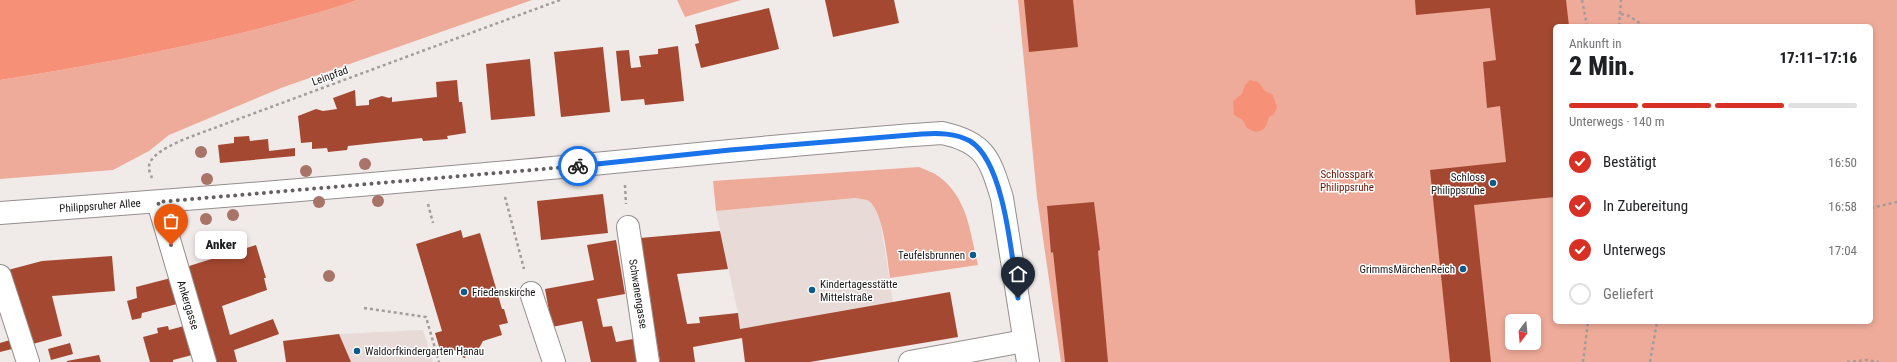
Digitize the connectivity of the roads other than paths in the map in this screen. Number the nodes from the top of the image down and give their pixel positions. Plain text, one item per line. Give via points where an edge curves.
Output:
1 (158, 202) junction
2 (0, 213) edge
3 (628, 227) road end
4 (0, 276) edge
5 (531, 293) road end
6 (1024, 341) junction
7 (28, 362) edge
8 (205, 362) edge
9 (554, 362) edge
10 (648, 362) edge
11 (910, 362) edge
12 (1028, 362) edge

1 - 2 main road, Philippsruher Allee
1 - 6 main road, Philippsruher Allee via 942,133 971,142 986,158 995,176 1002,198
1 - 8 main road, Ankergasse
3 - 10 main road, Schwanengasse
4 - 7 main road
5 - 9 main road
6 - 11 main road
6 - 12 main road, Philippsruher Allee

